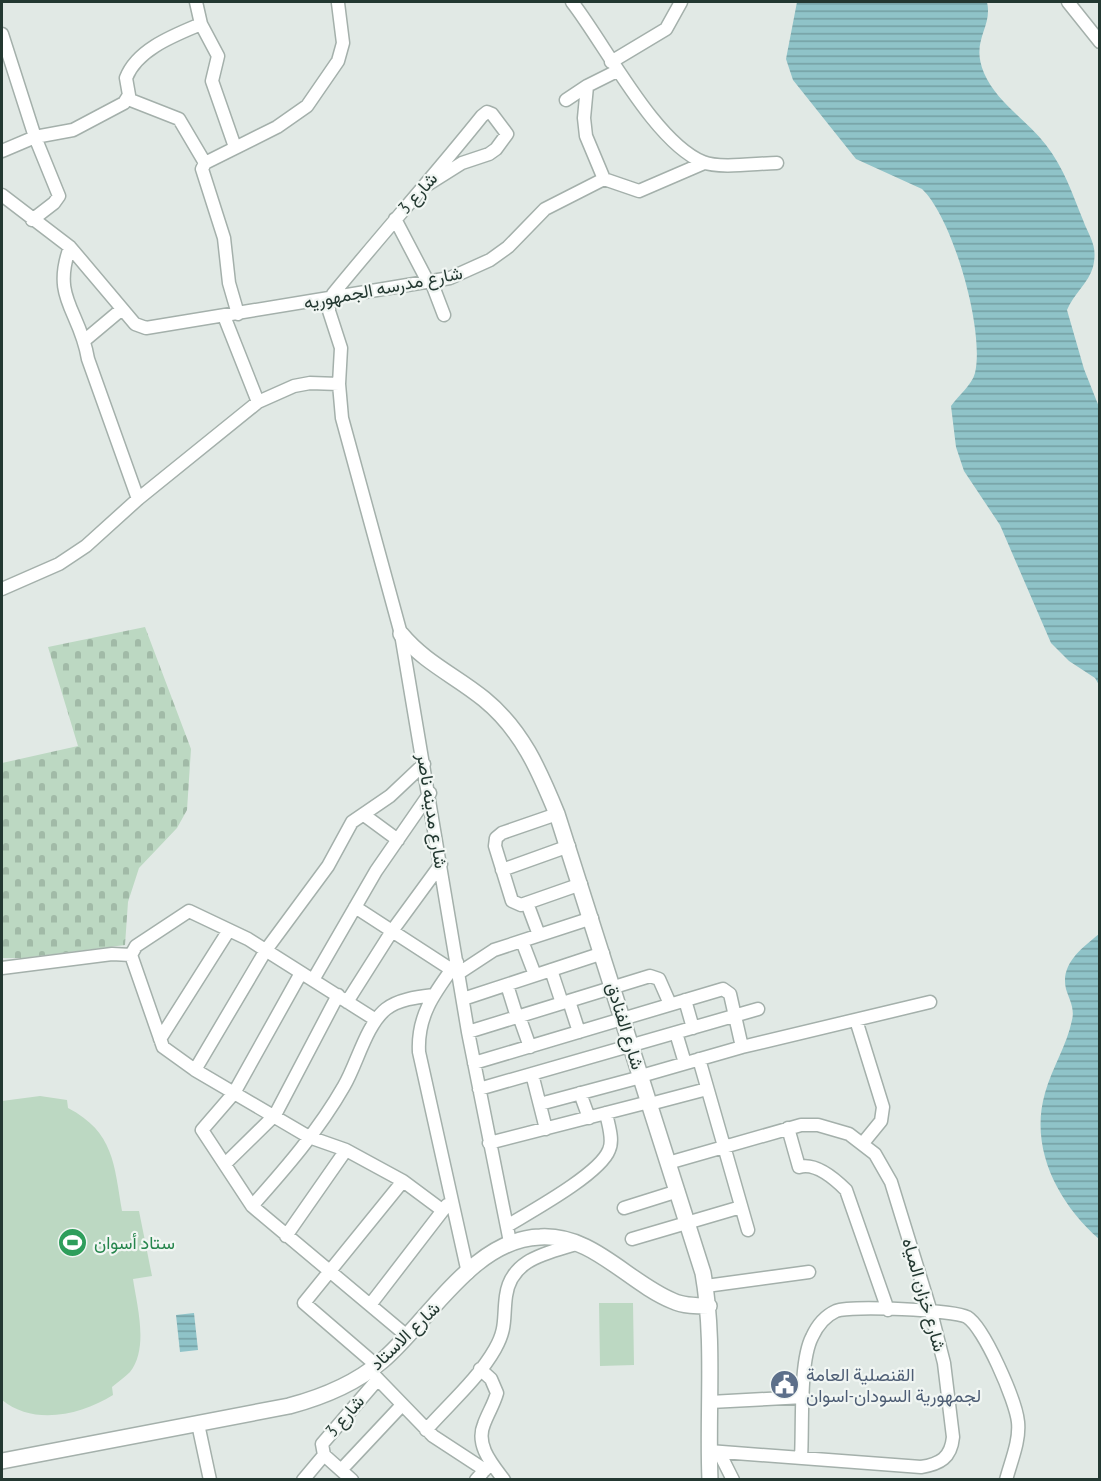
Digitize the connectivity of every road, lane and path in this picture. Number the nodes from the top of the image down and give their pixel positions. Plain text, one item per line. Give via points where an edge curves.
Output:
1 (196, 2) edge
2 (572, 2) edge
3 (681, 2) edge
4 (1068, 2) edge
5 (338, 3) edge
6 (201, 24) junction
7 (2, 34) edge
8 (1100, 42) edge
9 (614, 66) junction
10 (587, 86) junction
11 (128, 99) junction
12 (566, 100) dead end
13 (34, 137) junction
14 (235, 147) junction
15 (2, 151) edge
16 (205, 163) junction
17 (704, 163) junction
18 (777, 163) dead end
19 (604, 179) junction
20 (427, 184) junction
21 (2, 195) edge
22 (395, 219) junction
23 (32, 220) junction
24 (70, 247) junction
25 (430, 281) junction
26 (334, 299) junction
27 (122, 309) junction
28 (238, 314) junction
29 (444, 315) dead end
30 (224, 316) junction
31 (85, 340) junction
32 (339, 384) junction
33 (258, 402) junction
34 (138, 499) junction
35 (2, 589) edge
36 (401, 634) junction
37 (424, 764) junction
38 (429, 793) junction
39 (557, 814) junction
40 (364, 815) junction
41 (398, 840) junction
42 (568, 846) junction
43 (441, 864) junction
44 (502, 870) junction
45 (581, 884) junction
46 (527, 903) junction
47 (355, 907) junction
48 (592, 918) junction
49 (230, 930) junction
50 (392, 931) junction
51 (539, 935) junction
52 (522, 941) junction
53 (266, 950) junction
54 (603, 953) junction
55 (131, 955) junction
56 (456, 968) junction
57 (2, 969) edge
58 (551, 970) junction
59 (301, 973) junction
60 (535, 975) junction
61 (313, 980) junction
62 (507, 985) junction
63 (614, 987) junction
64 (434, 995) junction
65 (343, 999) junction
66 (463, 999) junction
67 (685, 1000) junction
68 (566, 1002) junction
69 (930, 1002) dead end
70 (670, 1004) junction
71 (758, 1010) dead end
72 (735, 1016) junction
73 (518, 1017) junction
74 (623, 1018) junction
75 (376, 1020) junction
76 (856, 1020) junction
77 (693, 1028) junction
78 (468, 1032) junction
79 (579, 1032) junction
80 (676, 1033) junction
81 (160, 1039) junction
82 (631, 1045) junction
83 (530, 1047) junction
84 (742, 1047) junction
85 (699, 1059) junction
86 (685, 1063) junction
87 (474, 1064) junction
88 (195, 1070) junction
89 (532, 1074) junction
90 (641, 1076) junction
91 (479, 1089) junction
92 (707, 1089) junction
93 (234, 1093) junction
94 (580, 1093) junction
95 (649, 1103) junction
96 (540, 1104) junction
97 (606, 1113) junction
98 (275, 1115) junction
99 (589, 1118) junction
100 (788, 1128) junction
101 (546, 1129) junction
102 (309, 1137) junction
103 (489, 1143) junction
104 (863, 1143) junction
105 (724, 1147) junction
106 (346, 1150) junction
107 (668, 1163) junction
108 (225, 1164) junction
109 (403, 1181) junction
110 (678, 1191) junction
111 (452, 1200) junction
112 (252, 1206) junction
113 (741, 1207) junction
114 (624, 1208) dead end
115 (442, 1210) junction
116 (688, 1222) junction
117 (507, 1226) junction
118 (748, 1230) dead end
119 (286, 1236) junction
120 (632, 1239) dead end
121 (510, 1242) junction
122 (580, 1243) junction
123 (330, 1272) junction
124 (809, 1272) dead end
125 (468, 1273) junction
126 (706, 1286) junction
127 (370, 1305) junction
128 (709, 1306) junction
129 (888, 1310) junction
130 (931, 1311) junction
131 (407, 1336) junction
132 (480, 1369) junction
133 (375, 1372) junction
134 (804, 1397) junction
135 (710, 1402) junction
136 (402, 1405) junction
137 (198, 1424) junction
138 (426, 1430) junction
139 (714, 1452) junction
140 (324, 1455) junction
141 (801, 1458) junction
142 (2, 1461) edge
143 (488, 1466) junction
144 (345, 1476) edge
145 (210, 1479) edge
146 (303, 1479) edge
147 (476, 1479) edge
148 (504, 1479) edge
149 (708, 1479) edge
150 (733, 1479) edge
151 (1006, 1479) edge

1 - 6 street
2 - 9 street
3 - 9 street via 666,29
4 - 8 street
5 - 14 street via 344,43 320,90 291,118
6 - 11 street via 140,57 126,78
6 - 14 street via 218,56 212,81
7 - 13 street
9 - 10 street
9 - 17 street via 678,145
10 - 12 street
10 - 19 street via 586,136
11 - 13 street via 73,130
11 - 16 street via 179,119
13 - 15 street
13 - 23 street via 59,196
14 - 16 street
16 - 28 street via 202,174 210,187 224,238 229,283
17 - 18 street
17 - 19 street via 639,191
19 - 25 street, شارع مدرسه الجمهوريه via 545,209 490,260 471,271
20 - 20 street, شارع 3 via 496,149 507,134 492,114 484,114
20 - 22 street, شارع 3
21 - 23 street
22 - 25 street
22 - 26 street, شارع 3 via 333,294
23 - 24 street
24 - 27 street
24 - 31 street via 62,287
25 - 26 street, شارع مدرسه الجمهوريه
25 - 29 street
26 - 28 street, شارع مدرسه الجمهوريه
26 - 32 street, شارع مدينه ناصر via 329,311 340,348
27 - 30 street, شارع مدرسه الجمهوريه via 135,324 146,328
27 - 31 street
28 - 30 street, شارع مدرسه الجمهوريه
30 - 33 street
31 - 34 street via 88,359
32 - 33 street via 294,386
32 - 36 street, شارع مدينه ناصر via 342,417
33 - 34 street
34 - 35 street via 73,555
36 - 37 street, شارع مدينه ناصر
36 - 39 street, شارع الفنادق via 420,656 482,698 518,734 532,755
37 - 38 street, شارع مدينه ناصر
37 - 40 street
38 - 41 street
38 - 43 street, شارع مدينه ناصر
39 - 42 street, شارع الفنادق
39 - 44 street via 498,835 495,846
40 - 41 street
40 - 53 street via 352,822 327,866
41 - 47 street
42 - 44 street
42 - 45 street, شارع الفنادق
43 - 50 street
43 - 56 street, شارع مدينه ناصر
44 - 46 street via 513,903
45 - 46 street
45 - 48 street, شارع الفنادق
46 - 51 street
47 - 50 street
47 - 61 street
48 - 51 street
48 - 54 street, شارع الفنادق
49 - 53 street
49 - 55 street via 189,911 136,946
49 - 81 street
50 - 56 street
50 - 65 street
51 - 52 street
52 - 56 street
52 - 60 street
53 - 59 street
53 - 88 street
54 - 58 street
54 - 63 street, شارع الفنادق
55 - 57 street via 112,954
55 - 81 street
56 - 64 street
56 - 66 street, شارع مدينه ناصر
58 - 60 street
58 - 68 street
59 - 61 street
59 - 93 street
60 - 62 street
61 - 65 street
62 - 66 street
62 - 73 street
63 - 68 street
63 - 70 street via 655,976
63 - 74 street, شارع الفنادق
64 - 75 street via 400,1002
64 - 111 street via 420,1022 419,1052
65 - 75 street
65 - 98 street
66 - 78 street, شارع مدينه ناصر
67 - 70 street
67 - 72 street via 725,989
67 - 77 street
68 - 73 street
68 - 79 street
69 - 76 street
70 - 74 street
71 - 72 street
72 - 77 street
72 - 84 street
73 - 78 street
73 - 83 street
74 - 79 street
74 - 82 street, شارع الفنادق
75 - 102 street via 344,1086
76 - 84 street
76 - 104 street via 883,1107 882,1121
77 - 80 street
78 - 87 street, شارع مدينه ناصر
79 - 83 street
80 - 82 street
80 - 86 street
81 - 88 street via 163,1047
82 - 89 street
82 - 90 street, شارع الفنادق
83 - 87 street
84 - 85 street
85 - 86 street
85 - 92 street
86 - 90 street
87 - 91 street, شارع مدينه ناصر
88 - 93 street
89 - 91 street
89 - 96 street
90 - 94 street
90 - 95 street, شارع الفنادق
91 - 103 street, شارع مدينه ناصر
92 - 95 street
92 - 105 street
93 - 98 street
93 - 108 street via 201,1130
94 - 96 street
94 - 99 street
95 - 97 street
95 - 107 street, شارع الفنادق
96 - 101 street
97 - 99 street
97 - 117 street via 611,1142 607,1155 569,1188
98 - 102 street
98 - 108 street
99 - 101 street
100 - 104 street, شارع خزان المياه via 818,1125 842,1131
100 - 105 street, شارع خزان المياه
100 - 129 street via 799,1167 806,1165 835,1178 846,1190
101 - 103 street
102 - 106 street
102 - 112 street
103 - 117 street, شارع مدينه ناصر
104 - 130 street, شارع خزان المياه via 891,1182
105 - 107 street, شارع خزان المياه
105 - 113 street
106 - 109 street
106 - 119 street
107 - 110 street, شارع الفنادق
108 - 112 street
109 - 115 street
109 - 123 street
110 - 114 street
110 - 116 street, شارع الفنادق
111 - 115 street
111 - 125 street
112 - 119 street
113 - 116 street
113 - 118 street
115 - 127 street
116 - 120 street
116 - 126 street, شارع الفنادق
117 - 121 street, شارع مدينه ناصر
119 - 123 street
121 - 122 street, شارع الاستاد via 545,1237
121 - 125 street, شارع الاستاد via 487,1255
122 - 128 street, شارع الاستاد via 673,1302
122 - 132 street via 528,1259 518,1267 506,1295 504,1332
123 - 127 street
123 - 133 street via 304,1304
124 - 126 street
125 - 131 street, شارع الاستاد
126 - 128 street, شارع الفنادق
127 - 131 street
128 - 135 street, شارع الفنادق
129 - 130 street
129 - 134 street via 848,1309 824,1318 811,1338 805,1363
130 - 141 street, شارع خزان المياه via 944,1363 953,1437 947,1457 921,1467
130 - 151 street via 968,1318 976,1325 1000,1371 1018,1423
131 - 133 street, شارع الاستاد
132 - 138 street
132 - 143 street via 497,1392 481,1432
133 - 136 street
133 - 137 street, شارع الاستاد via 311,1401
133 - 140 street, شارع 3 via 323,1441
134 - 135 street
134 - 141 street
135 - 139 street, شارع الفنادق
136 - 138 street
136 - 144 street
137 - 142 street, شارع الاستاد
137 - 145 street
138 - 143 street
139 - 141 street, شارع خزان المياه
139 - 149 street, شارع الفنادق
139 - 150 street
140 - 144 street, شارع 3
140 - 146 street
143 - 147 street
143 - 148 street

